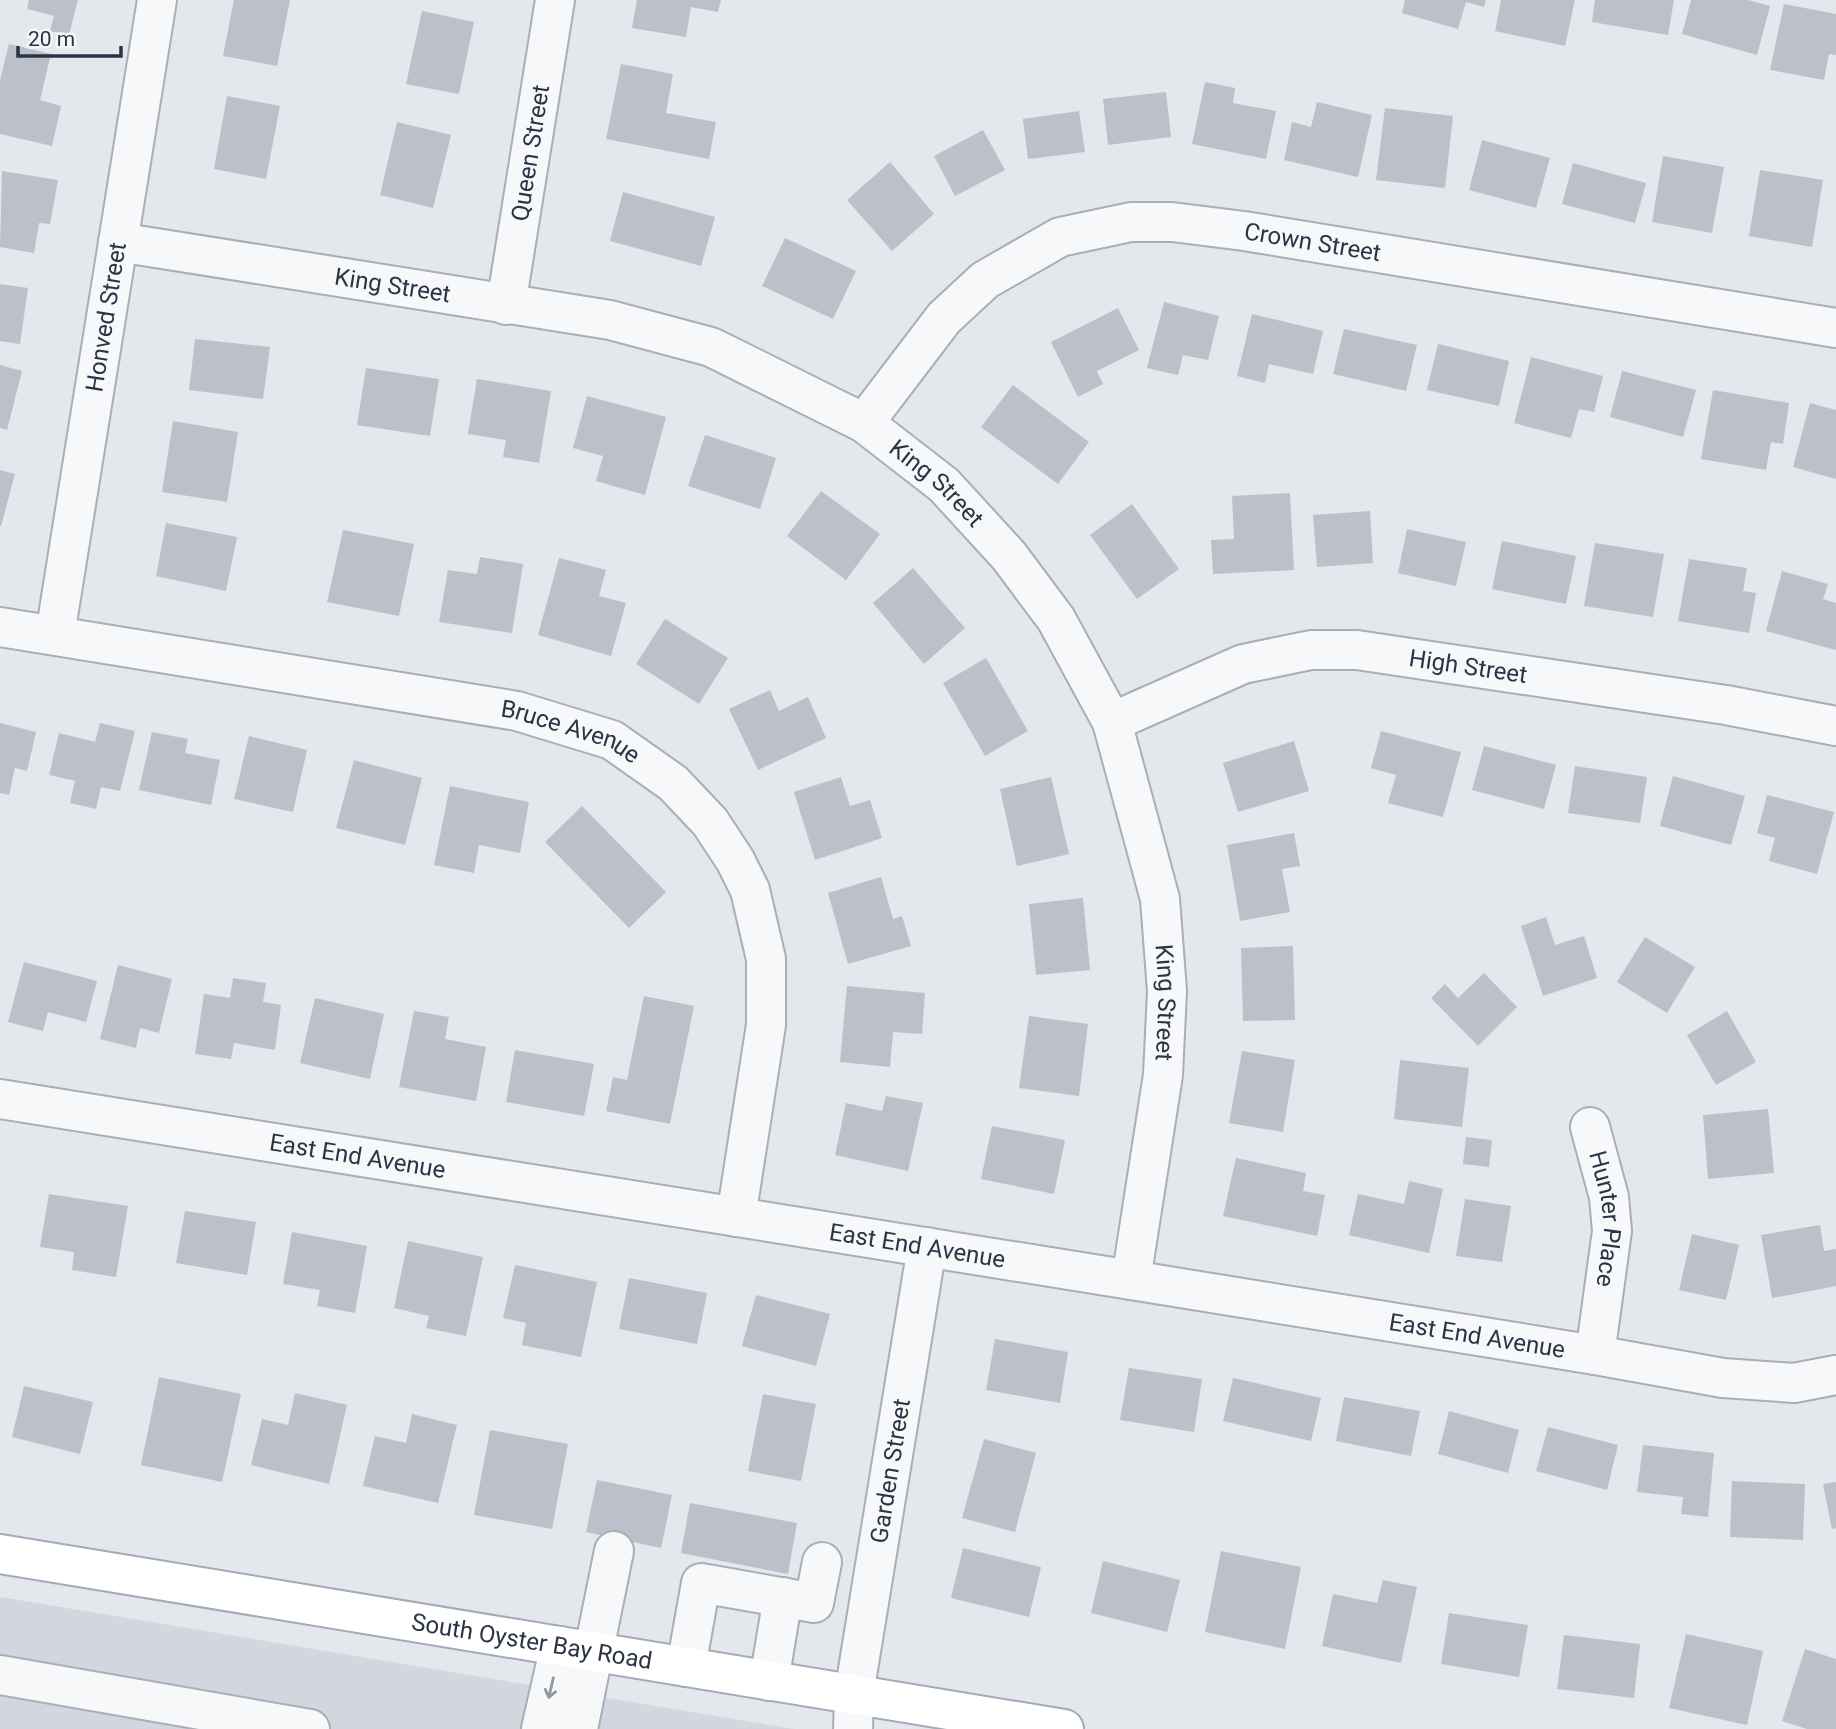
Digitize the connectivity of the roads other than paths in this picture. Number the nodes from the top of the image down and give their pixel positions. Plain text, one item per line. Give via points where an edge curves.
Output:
1 (157, 0) edge
2 (555, 0) edge
3 (118, 243) junction
4 (506, 305) junction
5 (1836, 328) edge
6 (864, 423) junction
7 (0, 626) edge
8 (55, 635) junction
9 (1112, 722) junction
10 (1836, 726) edge
11 (0, 1099) edge
12 (1590, 1127) dead end
13 (736, 1217) junction
14 (927, 1247) junction
15 (1131, 1280) junction
16 (1595, 1355) junction
17 (1836, 1375) edge
18 (614, 1551) dead end
19 (0, 1554) edge
20 (822, 1562) dead end
21 (783, 1597) junction
22 (577, 1649) junction
23 (686, 1667) junction
24 (0, 1675) edge
25 (768, 1681) junction
26 (853, 1712) edge
27 (310, 1729) edge
28 (541, 1729) edge
29 (578, 1729) edge
30 (836, 1729) edge
31 (1064, 1729) edge

1 - 3 street, Honved Street
2 - 4 street, Queen Street
3 - 4 street, King Street
3 - 8 street, Honved Street
4 - 6 street, King Street via 610,320 712,347
5 - 6 street, Crown Street via 1244,232 1172,222 1131,222 1060,237 985,280 944,318
6 - 9 street, King Street via 944,485 1009,556 1056,619
7 - 8 street, Bruce Avenue
8 - 13 street, Bruce Avenue via 517,711 612,740 674,783 710,822 735,860 750,890 766,960 766,1025
9 - 10 street, High Street via 1243,664 1311,650 1357,650 1726,705
9 - 15 street, King Street via 1160,899 1167,991 1163,1075
11 - 13 street, East End Avenue
12 - 16 street, Hunter Place via 1609,1197 1612,1231
13 - 14 street, East End Avenue
14 - 15 street, East End Avenue
14 - 26 street, Garden Street
15 - 16 street, East End Avenue
16 - 17 street, East End Avenue via 1723,1378 1794,1383
18 - 22 street
19 - 22 main road, South Oyster Bay Road
20 - 21 street via 814,1603
21 - 23 street via 701,1583
21 - 25 street
22 - 23 main road, South Oyster Bay Road
22 -> 28 street
22 - 29 street
23 - 25 main road, South Oyster Bay Road
24 - 27 street
25 - 26 main road, South Oyster Bay Road
26 - 30 street, Garden Street
26 - 31 main road, South Oyster Bay Road

